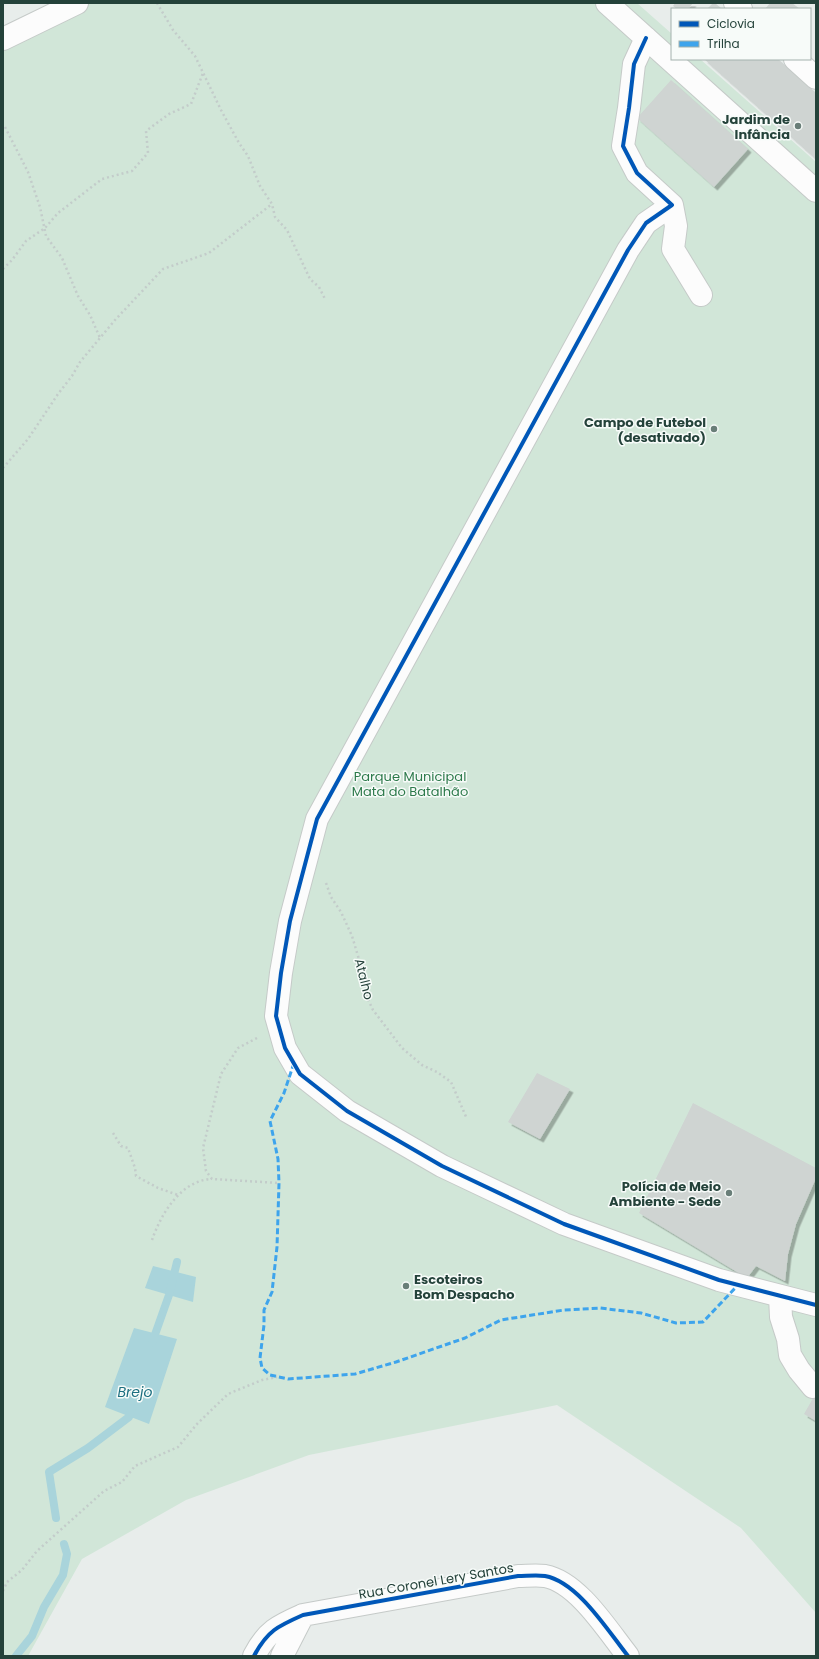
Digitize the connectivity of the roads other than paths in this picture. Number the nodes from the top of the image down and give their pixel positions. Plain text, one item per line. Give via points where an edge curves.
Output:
1 (77, 3) edge
2 (607, 3) edge
3 (646, 38) junction
4 (3, 39) edge
5 (796, 60) edge
6 (816, 78) edge
7 (816, 191) edge
8 (672, 205) junction
9 (701, 295) dead end
10 (780, 1296) junction
11 (816, 1305) edge
12 (813, 1387) dead end
13 (303, 1616) junction
14 (254, 1656) edge
15 (282, 1656) edge
16 (628, 1656) edge

1 - 4 street
2 - 3 street
3 - 7 street
3 - 8 street via 634,64 623,146 637,173
5 - 6 street
8 - 9 street via 676,226 673,249
8 - 10 street via 646,224 628,250 317,820 287,936 276,1016 285,1048 300,1074 347,1111 442,1166 564,1224 719,1280
10 - 11 street
10 - 12 street via 781,1317 790,1355
13 - 14 street, Rua Coronel Lery Santos via 281,1625 266,1636
13 - 15 street
13 - 16 street, Rua Coronel Lery Santos via 518,1576 546,1576 564,1584 583,1600

